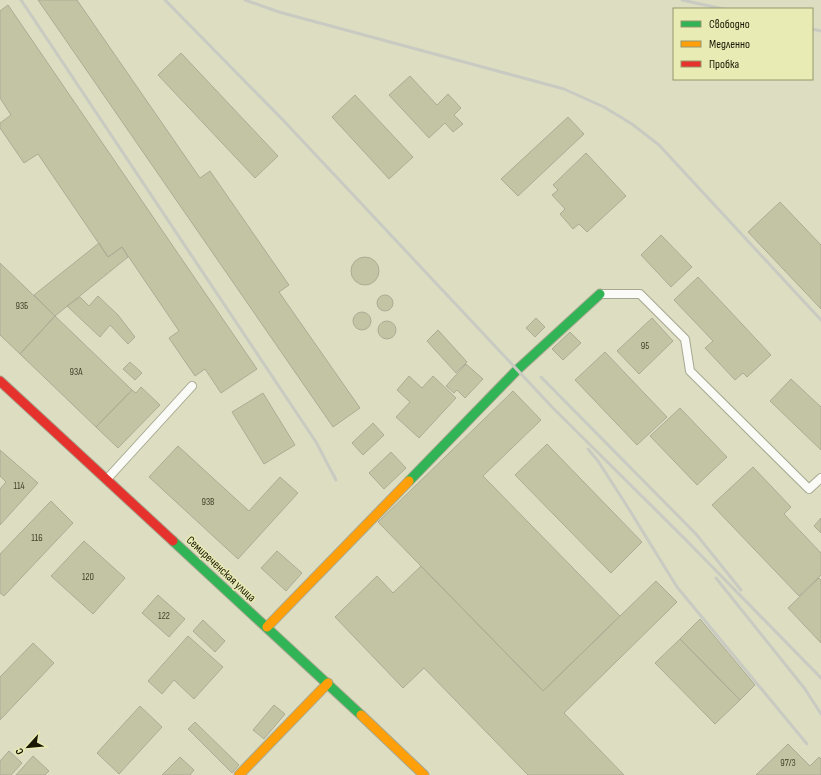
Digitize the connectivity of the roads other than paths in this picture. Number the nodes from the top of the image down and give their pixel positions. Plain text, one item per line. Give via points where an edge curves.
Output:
1 (600, 294) joint
2 (0, 381) edge
3 (192, 386) dead end
4 (821, 478) edge
5 (106, 479) junction
6 (267, 627) junction
7 (328, 683) junction
8 (239, 775) edge
9 (424, 775) edge

1 - 4 lane via 640,294 685,339 690,370 809,489
1 - 6 street via 517,370
2 - 5 street, Семиреченская улица
3 - 5 lane
5 - 6 street, Семиреченская улица
6 - 7 street, Семиреченская улица
7 - 8 street
7 - 9 street, Семиреченская улица

